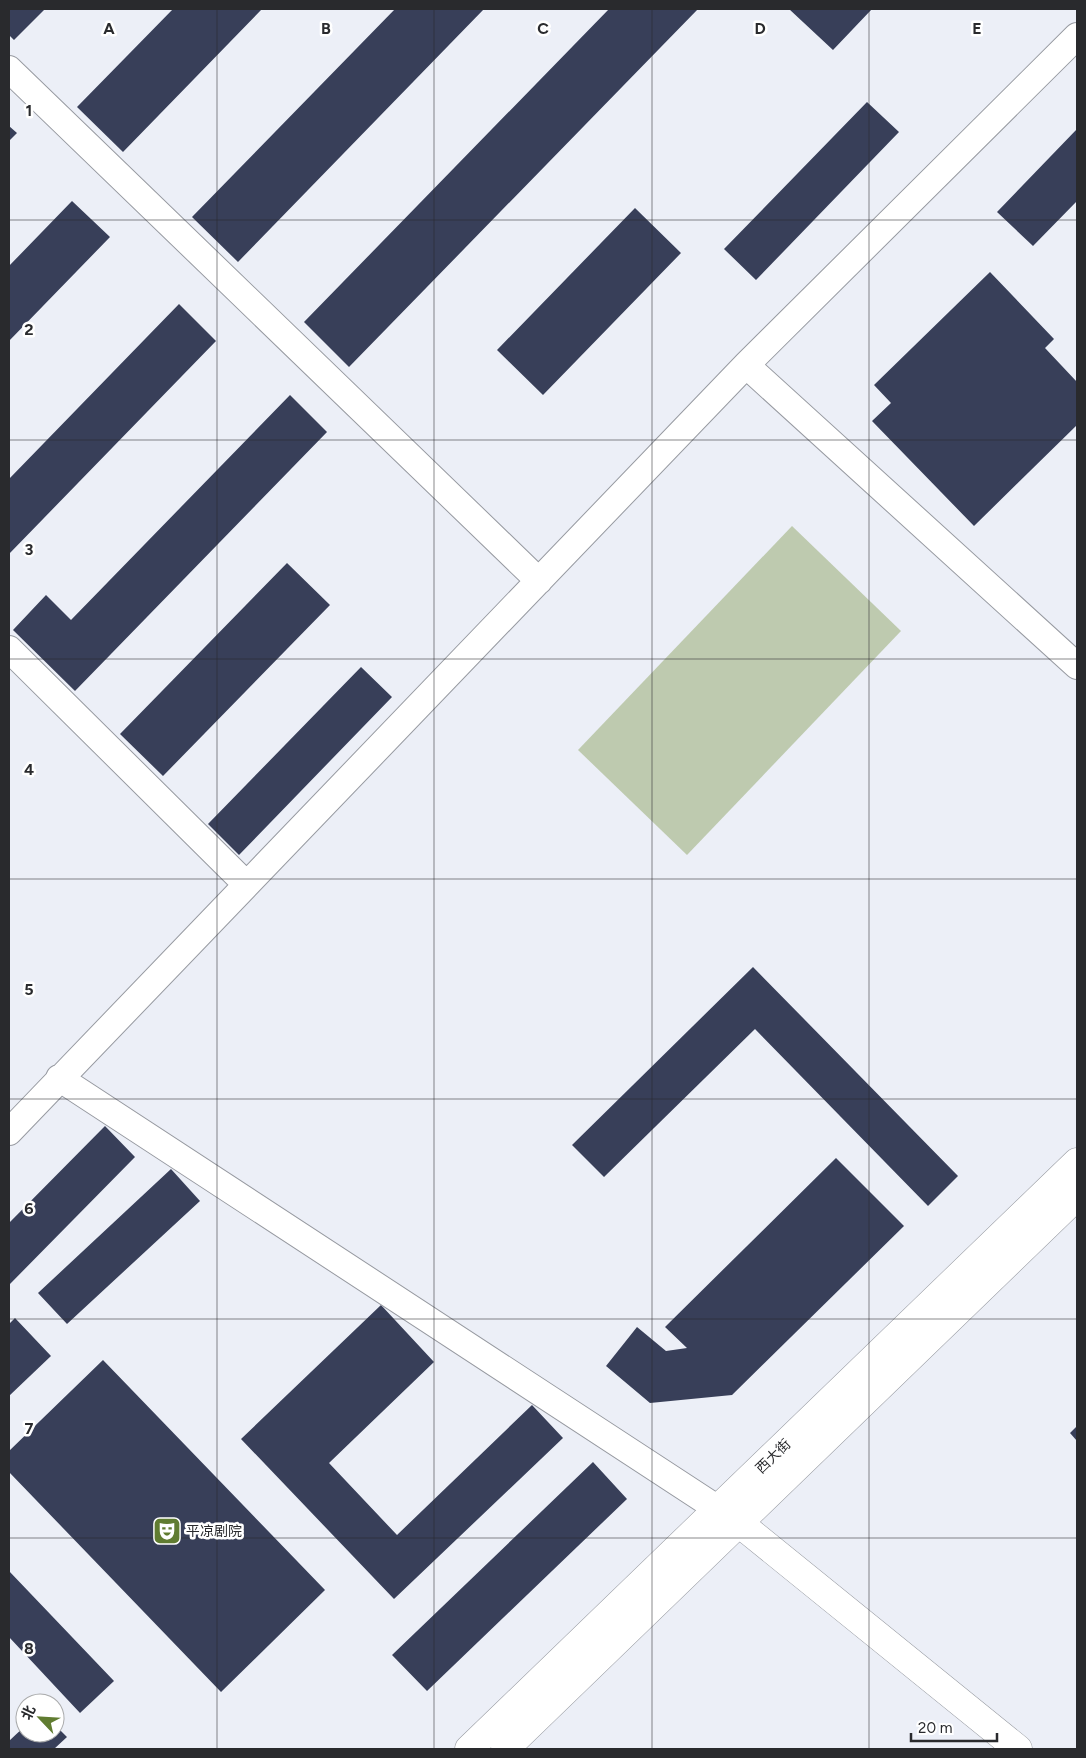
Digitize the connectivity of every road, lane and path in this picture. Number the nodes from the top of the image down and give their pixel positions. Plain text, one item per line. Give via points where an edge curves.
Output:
1 (1077, 36) edge
2 (9, 69) edge
3 (746, 365) junction
4 (539, 581) junction
5 (9, 649) edge
6 (1077, 666) edge
7 (246, 884) junction
8 (59, 1078) junction
9 (9, 1132) edge
10 (1077, 1162) edge
11 (1077, 1196) edge
12 (729, 1516) junction
13 (469, 1749) edge
14 (505, 1749) edge
15 (1018, 1749) edge

1 - 3 street
2 - 4 street
3 - 4 street
3 - 6 street
4 - 7 street
5 - 7 street
7 - 8 street
8 - 9 street
8 - 12 street
10 - 12 main road, 西大街
11 - 12 main road, 西大街
12 - 13 main road, 西大街
12 - 14 main road, 西大街
12 - 15 main road

